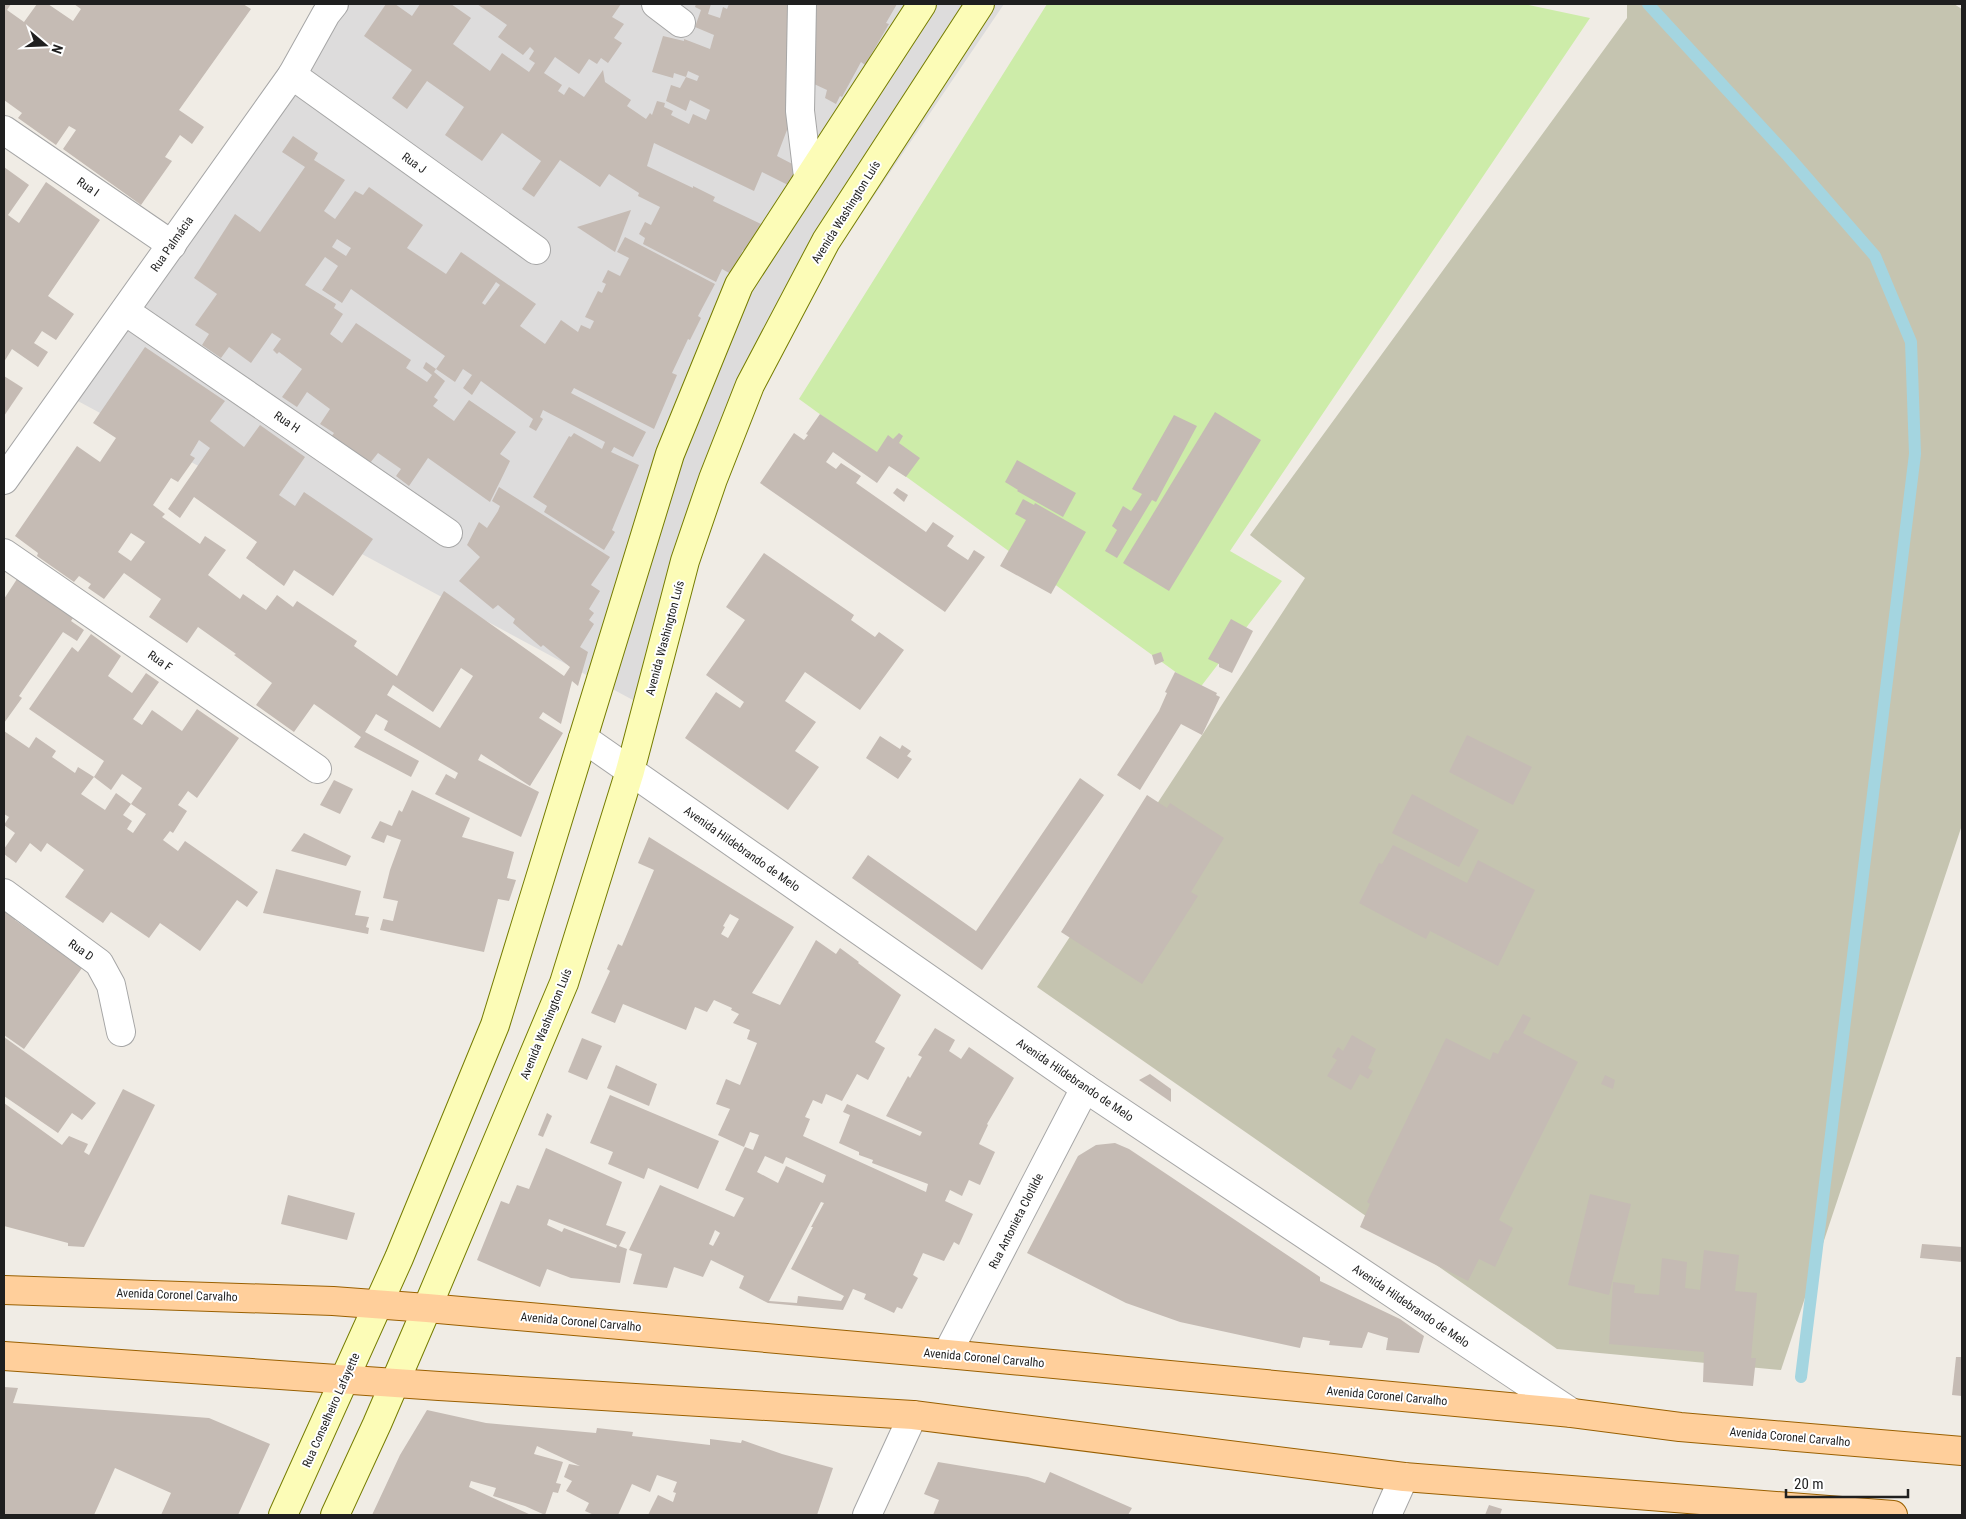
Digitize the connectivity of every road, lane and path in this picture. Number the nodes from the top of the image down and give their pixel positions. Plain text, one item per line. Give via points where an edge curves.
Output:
1 (656, 4) edge
2 (802, 4) edge
3 (922, 4) edge
4 (980, 4) edge
5 (324, 7) edge
6 (681, 23) dead end
7 (292, 76) junction
8 (4, 130) edge
9 (808, 177) junction
10 (172, 245) junction
11 (536, 250) dead end
12 (125, 311) junction
13 (7, 469) edge
14 (448, 533) dead end
15 (4, 553) edge
16 (584, 738) junction
17 (317, 768) dead end
18 (630, 771) junction
19 (4, 893) edge
20 (121, 1032) dead end
21 (1085, 1088) junction
22 (4, 1290) edge
23 (378, 1304) junction
24 (427, 1308) junction
25 (947, 1354) junction
26 (4, 1356) edge
27 (344, 1380) junction
28 (394, 1383) junction
29 (1572, 1414) junction
30 (913, 1415) junction
31 (1962, 1451) edge
32 (1404, 1477) junction
33 (283, 1515) edge
34 (335, 1515) edge
35 (867, 1515) edge
36 (1387, 1515) edge
37 (1893, 1515) edge

1 - 6 street
2 - 9 street via 800,111
3 - 9 street
4 - 18 street, Avenida Washington Luís via 826,241 750,385 685,562
5 - 7 street, Rua Palmácia
7 - 10 street, Rua Palmácia
7 - 11 street, Rua J
8 - 10 street, Rua I
9 - 16 street via 738,285 670,454
10 - 12 street, Rua Palmácia
12 - 13 street, Rua Palmácia
12 - 14 street, Rua H
15 - 17 street, Rua F
16 - 18 street, Avenida Hildebrando de Melo
16 - 23 street via 495,1025
18 - 21 street, Avenida Hildebrando de Melo
18 - 24 street, Avenida Washington Luís via 564,983
19 - 20 street, Rua D via 99,963 111,984
21 - 25 street, Rua Antonieta Clotilde
21 - 29 street, Avenida Hildebrando de Melo
22 - 23 main road, Avenida Coronel Carvalho
23 - 24 main road, Avenida Coronel Carvalho
23 - 27 street, Rua Conselheiro Lafayette
24 - 25 main road, Avenida Coronel Carvalho
24 - 28 street
25 - 29 main road, Avenida Coronel Carvalho
26 - 27 main road
27 - 28 main road
27 - 33 street, Rua Conselheiro Lafayette
28 - 30 main road
28 - 34 street
29 - 31 main road, Avenida Coronel Carvalho via 1680,1427
30 - 32 main road
30 - 35 street
32 - 36 street
32 - 37 main road

